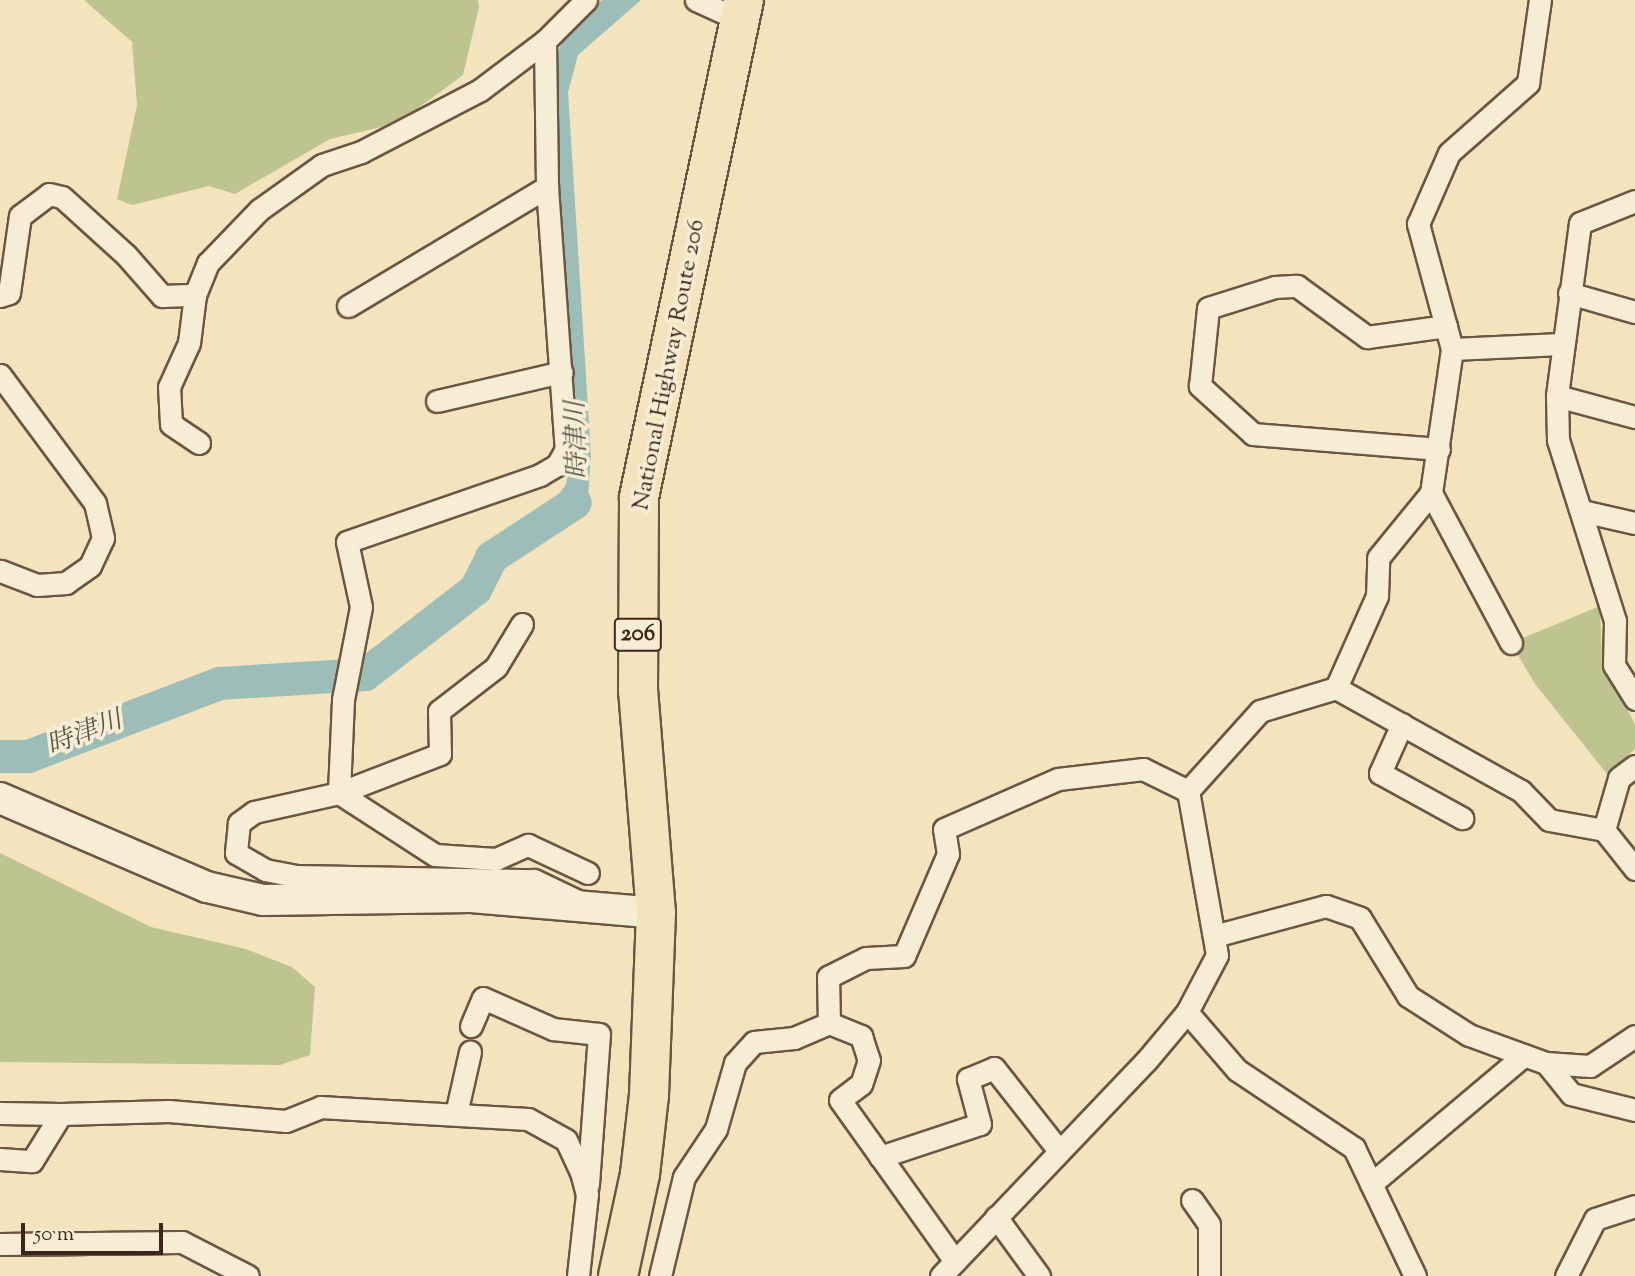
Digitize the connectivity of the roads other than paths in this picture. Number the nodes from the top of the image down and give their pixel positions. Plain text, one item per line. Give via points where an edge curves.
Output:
1 (586, 0) edge
2 (696, 0) edge
3 (1539, 0) edge
4 (742, 10) edge
5 (545, 41) junction
6 (547, 187) junction
7 (1635, 201) edge
8 (1569, 293) junction
9 (195, 295) junction
10 (0, 296) edge
11 (348, 306) dead end
12 (1635, 312) edge
13 (1446, 326) junction
14 (1561, 344) junction
15 (1452, 349) junction
16 (562, 372) junction
17 (0, 375) edge
18 (1557, 397) junction
19 (437, 401) dead end
20 (1635, 416) edge
21 (199, 443) dead end
22 (1438, 449) junction
23 (1431, 493) junction
24 (1581, 510) junction
25 (1635, 523) edge
26 (0, 570) edge
27 (1625, 623) edge
28 (523, 624) dead end
29 (1511, 643) dead end
30 (1336, 688) junction
31 (1635, 699) edge
32 (1402, 724) junction
33 (1635, 766) edge
34 (1188, 791) junction
35 (339, 793) junction
36 (0, 798) edge
37 (1462, 818) dead end
38 (1604, 830) junction
39 (1635, 869) edge
40 (588, 873) dead end
41 (589, 907) junction
42 (656, 913) junction
43 (1214, 936) junction
44 (1187, 1012) junction
45 (829, 1023) junction
46 (471, 1026) dead end
47 (1635, 1036) edge
48 (470, 1052) dead end
49 (1524, 1055) junction
50 (1546, 1063) junction
51 (1635, 1110) edge
52 (0, 1113) edge
53 (61, 1114) junction
54 (456, 1114) junction
55 (1057, 1148) junction
56 (880, 1157) junction
57 (0, 1159) edge
58 (1371, 1184) junction
59 (587, 1194) junction
60 (1192, 1200) dead end
61 (1635, 1206) edge
62 (996, 1217) junction
63 (0, 1244) edge
64 (948, 1269) edge
65 (248, 1276) edge
66 (578, 1276) edge
67 (618, 1276) edge
68 (660, 1276) edge
69 (1041, 1276) edge
70 (1209, 1276) edge
71 (1415, 1276) edge
72 (1566, 1276) edge

1 - 5 street
2 - 4 street
3 - 13 street via 1528,83 1449,153 1418,224
4 - 42 highway, National Highway Route 206 / 206 via 639,497 638,691
5 - 6 street
5 - 9 street via 480,90 361,152 322,164 259,210 208,263
6 - 11 street
6 - 16 street
7 - 8 street via 1580,223
8 - 12 street
8 - 14 street
9 - 10 street via 162,296 126,255 62,197 49,194 20,216 9,293
9 - 21 street via 189,343 169,387 167,415
13 - 15 street
13 - 22 street via 1367,337 1297,286 1275,287 1208,308 1200,386 1253,434
14 - 15 street
14 - 18 street
15 - 22 street
16 - 19 street
16 - 35 street via 569,431 557,465 347,542 361,607 342,700
17 - 26 street via 95,503 103,538 90,566 66,583 37,585
18 - 20 street
18 - 24 street via 1558,440
22 - 23 street
23 - 29 street
23 - 30 street via 1378,558 1377,596
24 - 25 street
24 - 27 street
27 - 31 street via 1614,665
28 - 35 street via 496,667 439,711 440,754
30 - 32 street
30 - 34 street via 1260,712
32 - 37 street via 1380,773
32 - 38 street via 1521,791 1549,820
33 - 38 street via 1619,778
34 - 43 street
34 - 45 street via 1143,769 1058,779 944,829 948,854 904,956 866,958 828,977
35 - 40 street via 435,855 496,859 528,845
35 - 41 street via 254,812 239,823 236,853 265,870 296,876 534,880
36 - 41 street via 207,887 263,900 471,897
38 - 39 street
41 - 42 street
42 - 67 highway, National Highway Route 206 / 206 via 649,1095 640,1174
43 - 44 street via 1217,955
43 - 49 street via 1326,906 1360,918 1408,996 1469,1035
44 - 55 street
44 - 58 street via 1237,1070 1354,1148
45 - 56 street via 860,1036 869,1060 861,1084 840,1100
45 - 68 street via 794,1038 754,1041 735,1063 716,1129 684,1177
46 - 59 street via 483,998 553,1029 599,1034
47 - 50 street via 1590,1066
48 - 54 street
49 - 50 street
49 - 58 street
50 - 51 street via 1571,1094
52 - 53 street
53 - 54 street via 169,1111 286,1121 320,1107
53 - 57 street via 32,1161
54 - 59 street via 528,1119 551,1130 574,1152
55 - 56 street via 994,1068 968,1079 980,1124
55 - 62 street
56 - 64 street
58 - 71 street
59 - 66 street
60 - 70 street via 1209,1224
61 - 72 street via 1595,1219
62 - 64 street
62 - 69 street
63 - 65 street via 182,1242

